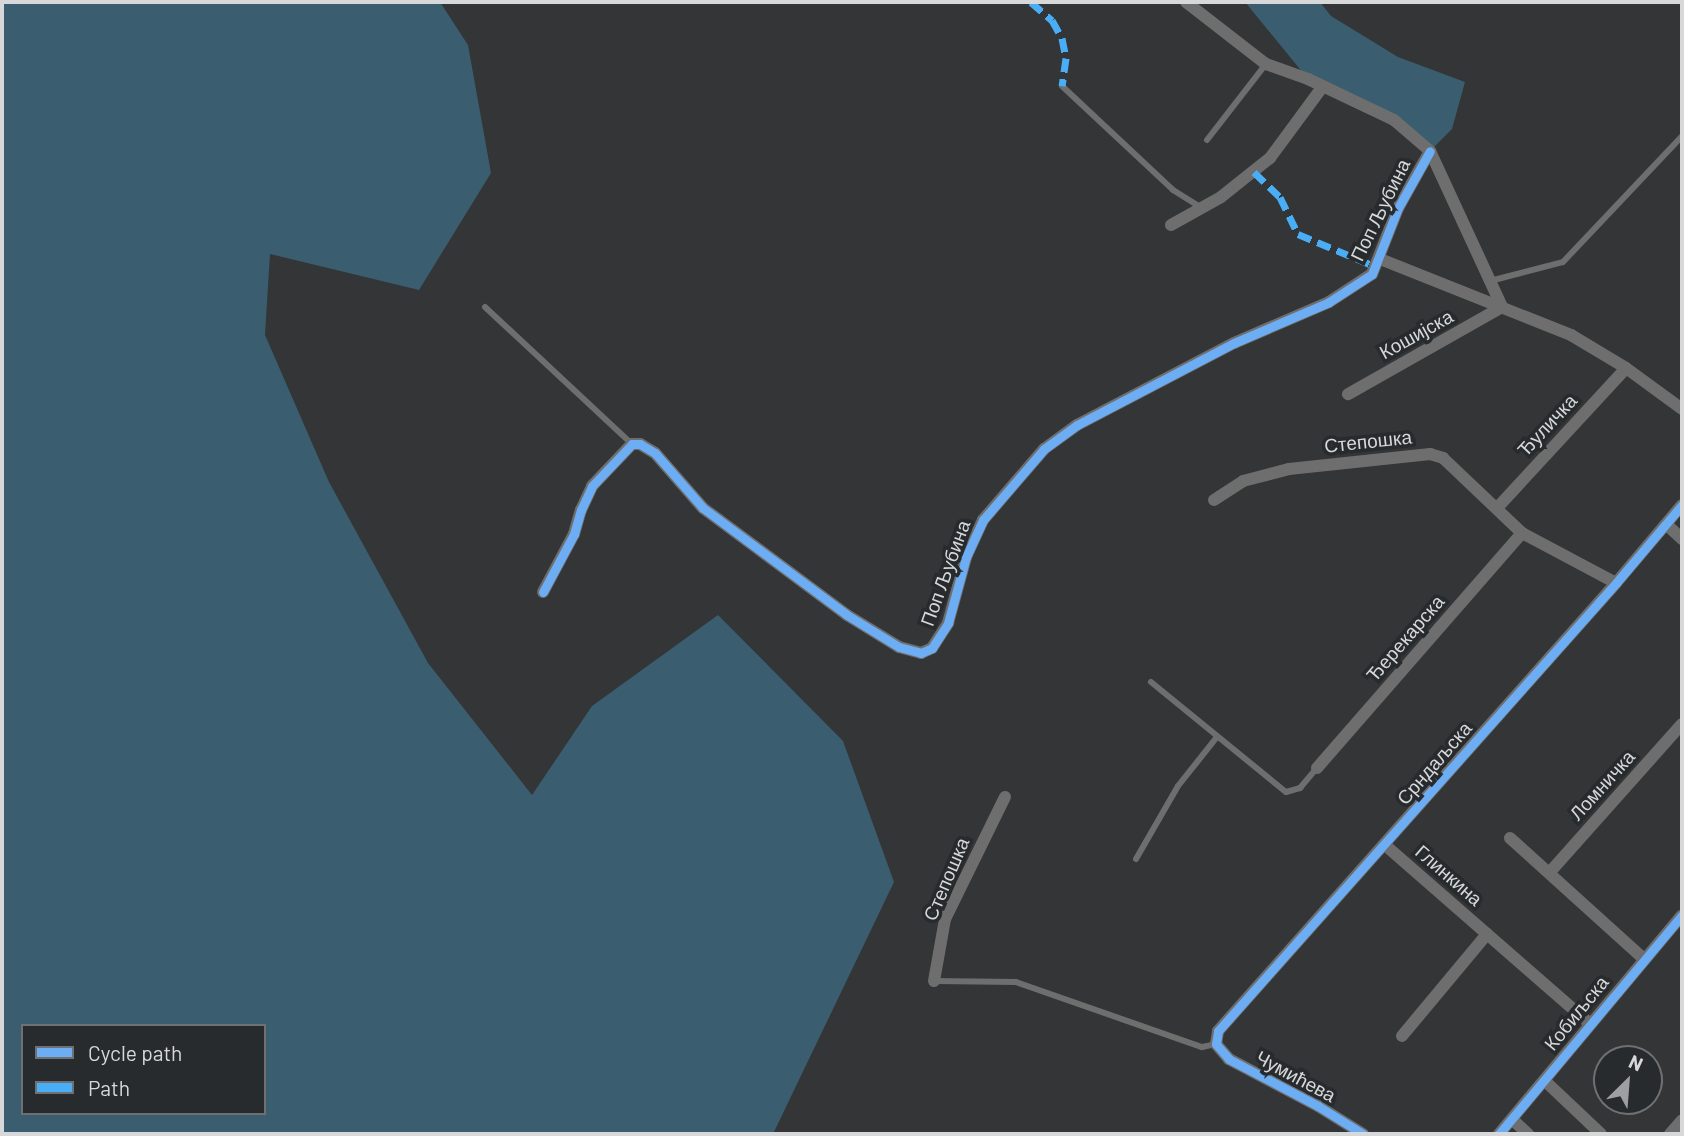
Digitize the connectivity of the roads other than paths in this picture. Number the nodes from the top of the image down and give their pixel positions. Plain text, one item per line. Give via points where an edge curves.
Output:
1 (1186, 2) edge
2 (1266, 64) junction
3 (1062, 86) dead end
4 (1323, 86) junction
5 (1682, 136) edge
6 (1207, 140) dead end
7 (1430, 150) junction
8 (1203, 208) junction
9 (1171, 225) dead end
10 (1380, 259) junction
11 (1490, 281) junction
12 (485, 307) dead end
13 (1502, 307) junction
14 (1626, 368) junction
15 (1348, 394) dead end
16 (1682, 409) edge
17 (632, 444) junction
18 (1214, 500) dead end
19 (1682, 505) edge
20 (1497, 508) junction
21 (1666, 524) junction
22 (1522, 533) junction
23 (1682, 539) edge
24 (1616, 583) junction
25 (543, 592) dead end
26 (1151, 682) dead end
27 (1682, 726) edge
28 (1217, 737) junction
29 (1317, 768) joint
30 (1004, 797) dead end
31 (1510, 838) dead end
32 (1385, 845) junction
33 (1136, 859) dead end
34 (1550, 872) junction
35 (1682, 915) edge
36 (1487, 934) junction
37 (1643, 958) junction
38 (934, 981) joint
39 (1589, 1023) junction
40 (1402, 1036) dead end
41 (1216, 1044) junction
42 (1545, 1081) junction
43 (1513, 1120) junction
44 (1682, 1120) edge
45 (1363, 1134) edge
46 (1499, 1134) edge
47 (1528, 1134) edge
48 (1601, 1134) edge
49 (1670, 1134) edge

1 - 2 street
2 - 4 street
2 - 6 lane
3 - 8 lane via 1172,190
4 - 7 street via 1394,120
4 - 8 street via 1270,158
5 - 11 lane via 1563,262
7 - 10 street, Поп Љубина via 1398,208
7 - 11 street
8 - 9 street
10 - 13 street
10 - 17 street, Поп Љубина via 1372,274 1329,302 1234,343 1051,441 983,520 966,557 948,623 932,649 921,653 899,647 800,581 703,508 655,453
11 - 13 street
12 - 17 lane, Поп Љубина
13 - 14 street via 1571,335
13 - 15 street, Кошијска
14 - 16 street
14 - 20 street, Ђуличка
17 - 25 street via 592,486 574,534
18 - 20 street, Степошка via 1242,481 1289,469 1430,454 1443,458
19 - 21 street, Срндаљска
20 - 22 street, Степошка
21 - 23 street
21 - 24 street, Срндаљска
22 - 24 street, Степошка
22 - 29 street, Ђерекарска
24 - 32 street, Срндаљска
26 - 28 lane
27 - 34 street, Ломничка
28 - 29 lane via 1286,792 1300,788
28 - 33 lane via 1178,786
30 - 38 street, Степошка via 945,919
31 - 34 street
32 - 36 street, Глинкина
32 - 41 street, Срндаљска via 1226,1019
34 - 37 street
35 - 37 street, Кобиљска
36 - 39 street, Глинкина
36 - 40 street, Глинкина
37 - 39 street, Кобиљска
38 - 41 lane via 1016,982 1202,1047
39 - 42 street, Кобиљска
41 - 45 street, Чумићева via 1229,1059
42 - 43 street, Кобиљска
42 - 48 street
43 - 46 street, Кобиљска
43 - 47 street
44 - 49 street

